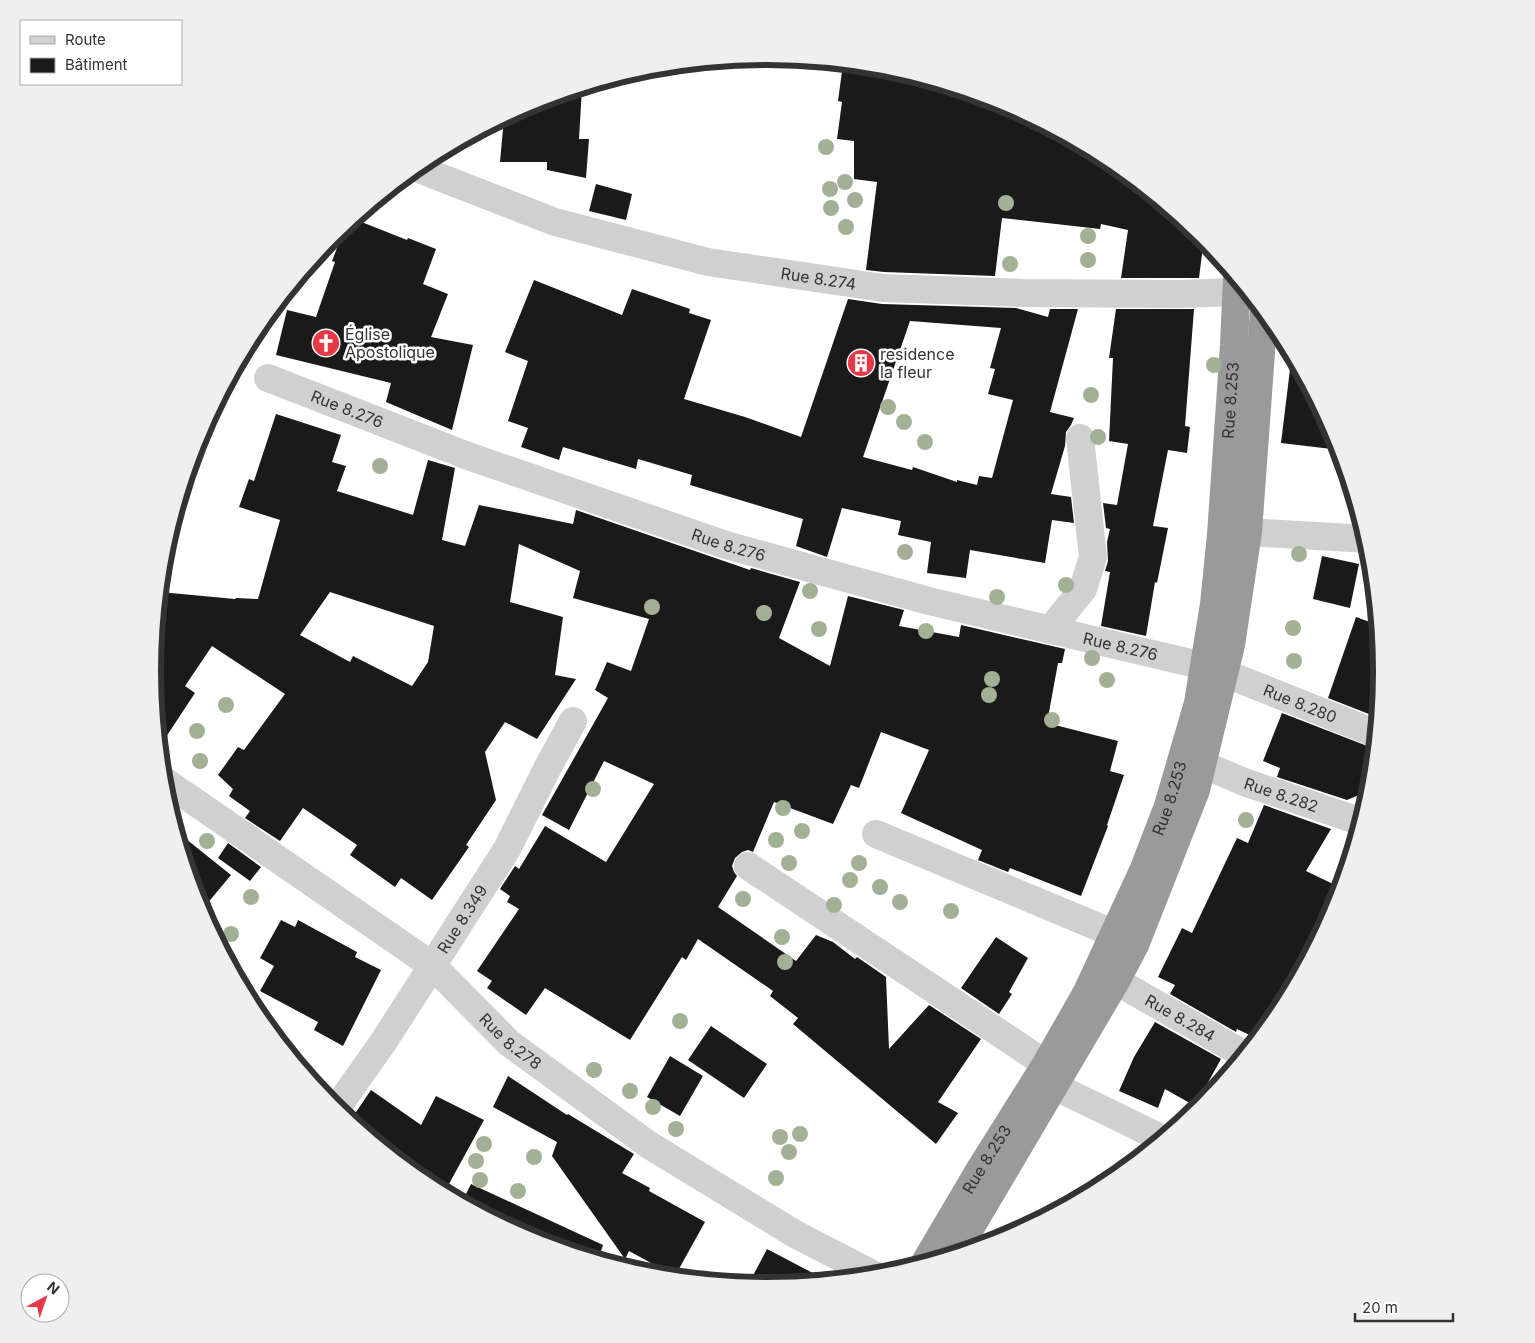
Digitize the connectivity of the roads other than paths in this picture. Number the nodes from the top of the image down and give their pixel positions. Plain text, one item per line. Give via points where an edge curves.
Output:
1 (425, 171) edge
2 (1234, 285) edge
3 (1236, 287) edge
4 (1263, 322) edge
5 (268, 378) dead end
6 (1080, 438) dead end
7 (1248, 532) junction
8 (1359, 539) edge
9 (1050, 630) junction
10 (1214, 670) junction
11 (574, 721) dead end
12 (1371, 732) edge
13 (1202, 764) junction
14 (172, 786) edge
15 (1355, 820) edge
16 (876, 834) dead end
17 (748, 866) dead end
18 (1114, 934) junction
19 (433, 966) junction
20 (1116, 981) junction
21 (1240, 1052) edge
22 (1050, 1075) junction
23 (341, 1102) edge
24 (1157, 1136) edge
25 (959, 1247) edge
26 (929, 1256) edge
27 (864, 1270) edge

1 - 2 street, Rue 8.274 via 555,222 718,264 883,288 1180,294
3 - 10 highway, Rue 8.253 via 1214,604
4 - 7 highway, Rue 8.253
5 - 9 street, Rue 8.276 via 468,456 726,545 929,601
6 - 9 street via 1093,557 1083,589
7 - 8 street
7 - 10 highway, Rue 8.253 via 1231,646
9 - 10 street, Rue 8.276
10 - 12 street, Rue 8.280
10 - 13 highway, Rue 8.253
10 - 18 highway, Rue 8.253 via 1198,703 1168,806
11 - 19 street, Rue 8.349 via 506,849
13 - 15 street, Rue 8.282 via 1244,782
13 - 20 highway, Rue 8.253 via 1196,790 1135,945
14 - 19 street, Rue 8.278
16 - 18 street
17 - 22 street
18 - 22 highway, Rue 8.253
19 - 23 street, Rue 8.349
19 - 27 street, Rue 8.278 via 509,1043 649,1144 795,1234
20 - 21 street, Rue 8.284
20 - 22 highway, Rue 8.253
22 - 24 street
22 - 25 highway, Rue 8.253
22 - 26 highway, Rue 8.253 via 977,1174

